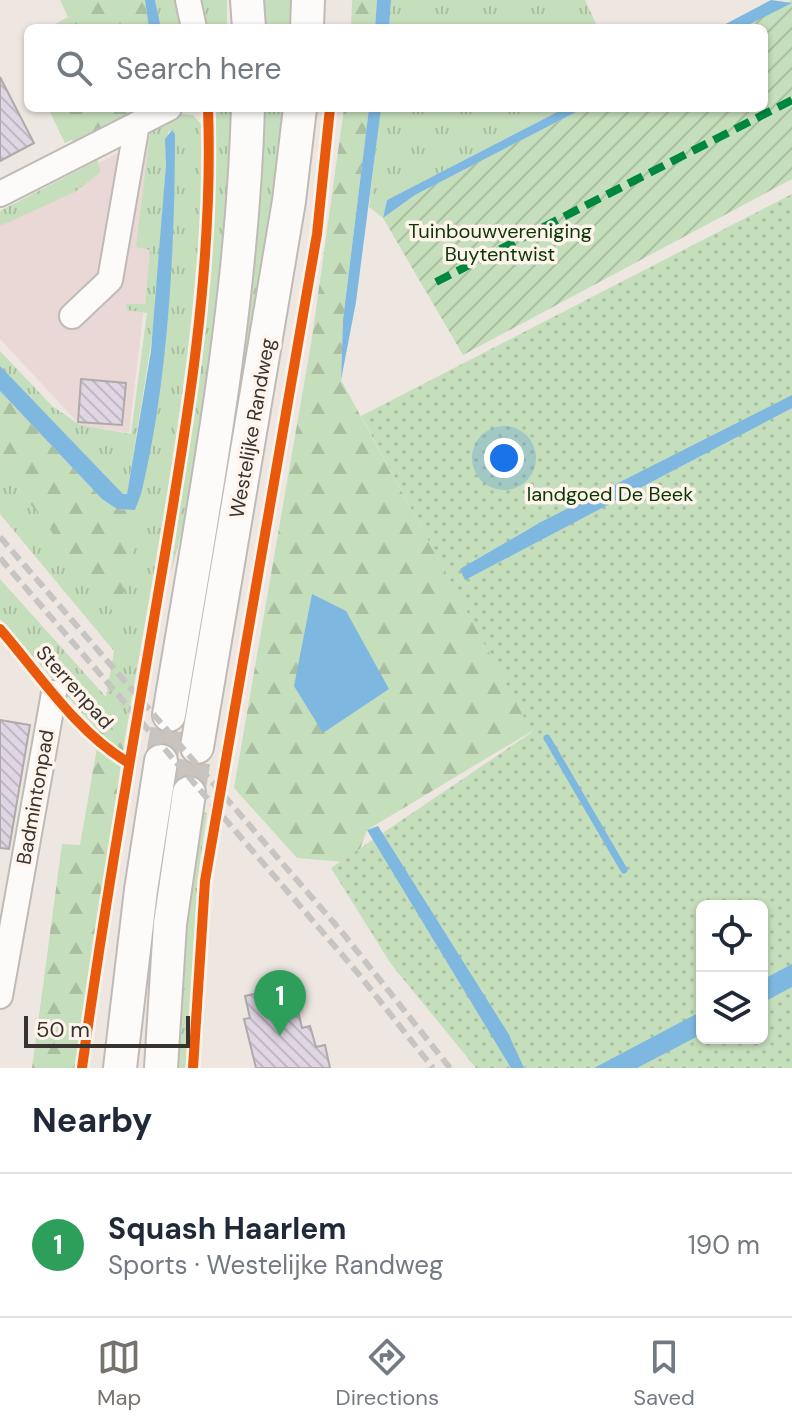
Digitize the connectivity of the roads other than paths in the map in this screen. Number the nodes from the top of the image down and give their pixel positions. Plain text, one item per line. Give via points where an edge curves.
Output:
1 (188, 0) edge
2 (247, 0) edge
3 (308, 0) edge
4 (193, 24) edge
5 (249, 24) edge
6 (307, 24) edge
7 (161, 112) edge
8 (248, 112) edge
9 (300, 112) edge
10 (137, 124) junction
11 (0, 194) edge
12 (72, 316) dead end
13 (54, 693) dead end
14 (169, 715) tunnel mouth
15 (197, 747) tunnel mouth
16 (161, 761) tunnel mouth
17 (189, 793) tunnel mouth
18 (0, 996) edge
19 (120, 1068) edge
20 (161, 1068) edge

1 - 4 street
2 - 5 main road
3 - 6 main road
7 - 10 street
8 - 14 main road, Westelijke Randweg via 223,385
9 - 15 main road, Westelijke Randweg via 287,217
10 - 11 street
10 - 12 street via 110,280
13 - 18 street, Badmintonpad
16 - 19 main road
17 - 20 main road via 170,924

